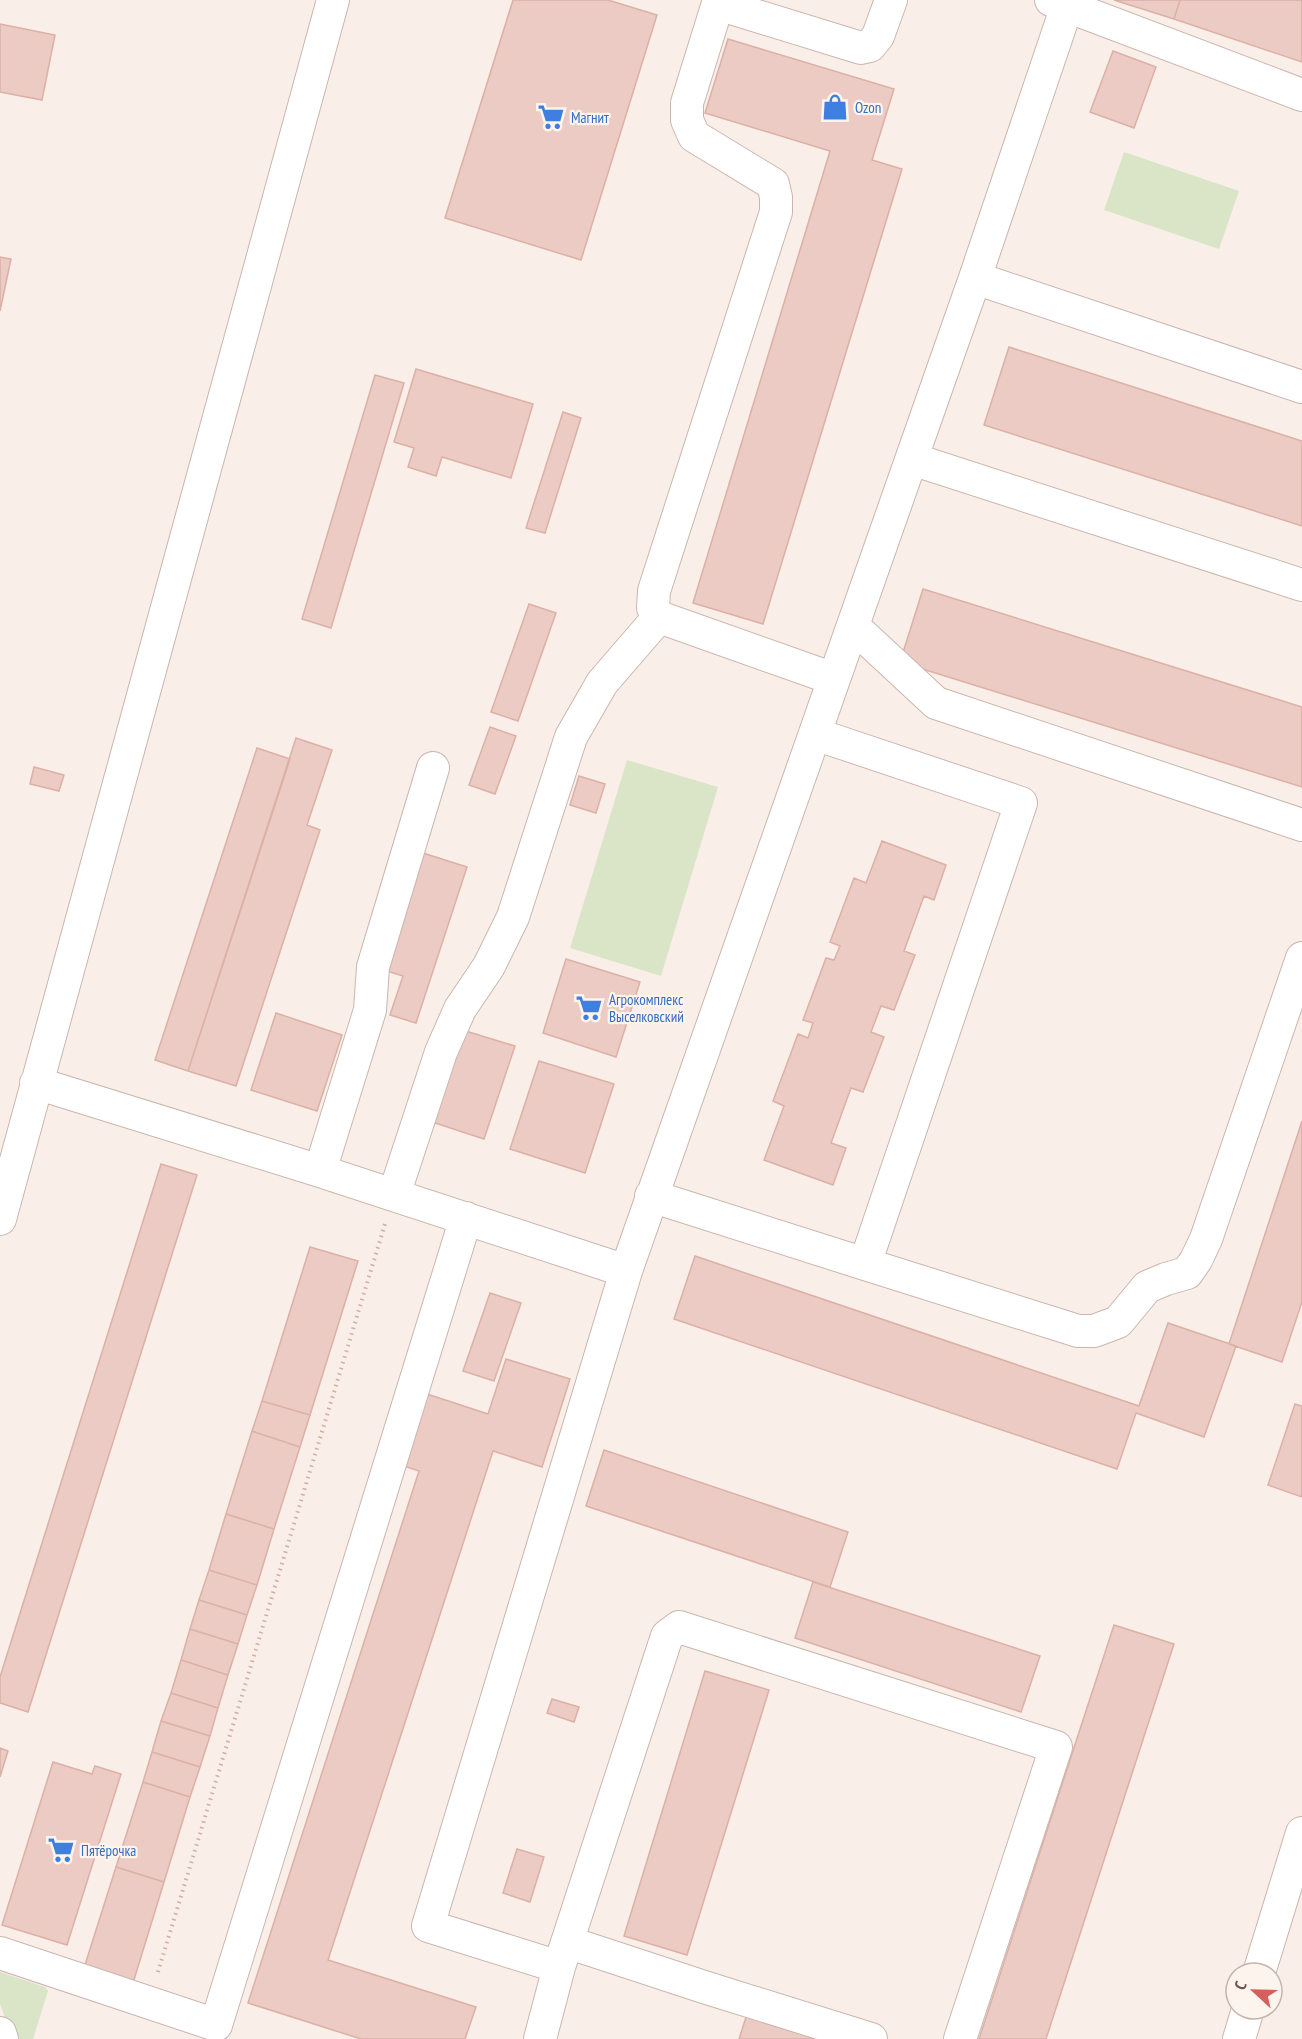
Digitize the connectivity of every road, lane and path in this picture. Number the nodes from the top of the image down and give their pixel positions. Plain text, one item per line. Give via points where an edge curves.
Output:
1 (333, 0) edge
2 (891, 0) edge
3 (718, 2) edge
4 (1059, 3) edge
5 (1302, 95) edge
6 (975, 278) junction
7 (1302, 387) edge
8 (912, 459) junction
9 (1302, 585) edge
10 (659, 617) junction
11 (853, 626) junction
12 (834, 679) junction
13 (815, 734) junction
14 (433, 768) dead end
15 (1302, 825) edge
16 (1302, 958) edge
17 (36, 1083) junction
18 (321, 1171) junction
19 (394, 1195) junction
20 (651, 1196) junction
21 (466, 1218) junction
22 (0, 1219) edge
23 (865, 1264) junction
24 (626, 1271) junction
25 (1302, 1833) edge
26 (1289, 1917) edge
27 (0, 1953) edge
28 (563, 1955) junction
29 (1265, 1961) edge
30 (149, 2002) junction
31 (1244, 2021) edge
32 (0, 2033) edge
33 (2, 2039) edge
34 (540, 2039) edge
35 (871, 2039) edge
36 (960, 2039) edge
37 (1239, 2039) edge

1 - 17 street
2 - 3 street via 878,36 861,48
3 - 10 street via 687,103 687,120 693,136 773,184 776,212 654,591 652,608
4 - 5 street
4 - 6 street
6 - 7 street
6 - 8 street
8 - 9 street
8 - 11 street
10 - 12 street
10 - 19 street via 602,683 571,737 513,917 489,966 460,1009 441,1052
11 - 12 street
11 - 15 street via 936,703
12 - 13 street
13 - 20 street
13 - 23 street via 1021,803
14 - 18 street via 373,967 370,1010
16 - 23 street via 1196,1260 1187,1273 1147,1287 1118,1323 1094,1331 1078,1331
17 - 18 street
17 - 22 street
18 - 19 street
19 - 21 street
19 - 30 path
20 - 23 street
20 - 24 street
21 - 24 street
21 - 30 street via 216,2025
24 - 28 street via 428,1926
25 - 26 street
26 - 29 street
27 - 30 street
28 - 34 street
28 - 35 street via 707,1989
28 - 36 street via 667,1636 679,1628 1056,1747
31 - 37 street
32 - 33 street

